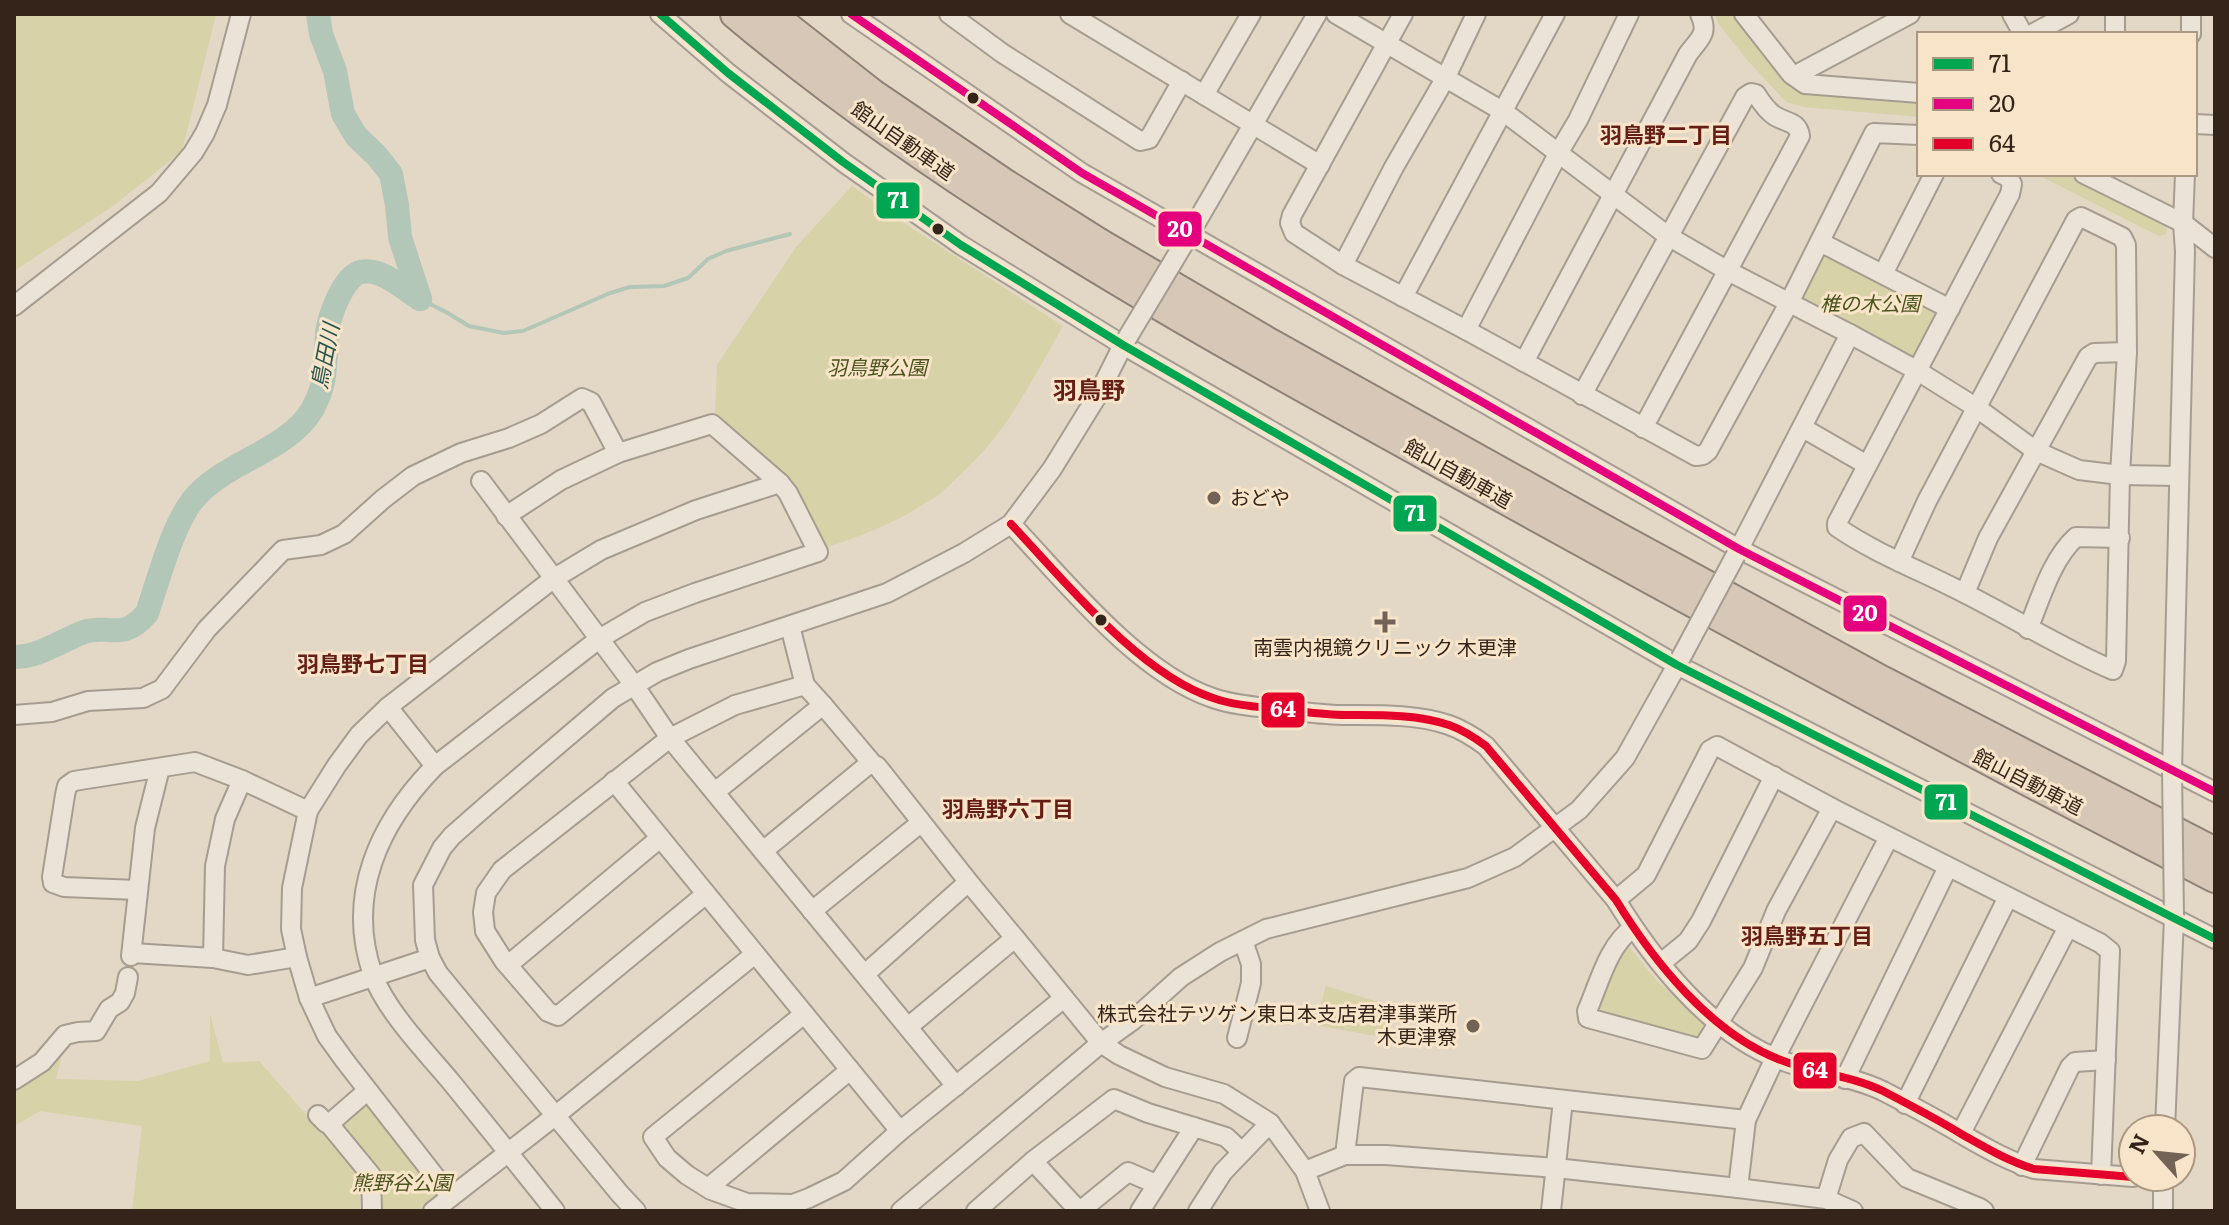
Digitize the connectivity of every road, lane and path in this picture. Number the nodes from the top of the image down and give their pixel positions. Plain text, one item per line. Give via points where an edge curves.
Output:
1 (241, 14) edge
2 (660, 14) edge
3 (735, 14) edge
4 (771, 14) edge
5 (851, 14) edge
6 (949, 14) edge
7 (1070, 14) edge
8 (1251, 14) edge
9 (1317, 14) edge
10 (1336, 14) edge
11 (1403, 14) edge
12 (1476, 14) edge
13 (1555, 14) edge
14 (1629, 14) edge
15 (1700, 14) edge
16 (1910, 14) edge
17 (2012, 14) edge
18 (2069, 14) edge
19 (1749, 16) edge
20 (2022, 32) edge
21 (2036, 32) edge
22 (1387, 44) junction
23 (1794, 76) junction
24 (1446, 77) junction
25 (1182, 81) junction
26 (1917, 93) edge
27 (1204, 95) junction
28 (1504, 112) junction
29 (1252, 125) junction
30 (1917, 135) edge
31 (1559, 152) junction
32 (1320, 165) junction
33 (1933, 176) edge
34 (2006, 176) edge
35 (2185, 176) edge
36 (2104, 179) edge
37 (1612, 195) junction
38 (2183, 223) junction
39 (1189, 235) junction
40 (1668, 236) junction
41 (1820, 242) junction
42 (2215, 248) edge
43 (1343, 265) junction
44 (1728, 271) junction
45 (1883, 274) junction
46 (1403, 297) junction
47 (1789, 303) junction
48 (14, 306) edge
49 (1950, 309) junction
50 (1466, 330) junction
51 (1850, 334) junction
52 (1123, 345) junction
53 (2127, 352) junction
54 (1524, 362) junction
55 (1916, 370) junction
56 (1582, 395) junction
57 (1977, 408) junction
58 (1643, 428) junction
59 (1803, 428) junction
60 (2036, 451) junction
61 (618, 453) junction
62 (1867, 465) junction
63 (2120, 475) junction
64 (2179, 476) junction
65 (481, 481) dead end
66 (780, 483) junction
67 (506, 516) junction
68 (1011, 524) junction
69 (2120, 538) junction
70 (1739, 549) junction
71 (1899, 562) junction
72 (553, 579) junction
73 (1965, 593) junction
74 (790, 626) junction
75 (2028, 629) junction
76 (599, 639) junction
77 (1677, 665) junction
78 (634, 685) junction
79 (805, 685) junction
80 (823, 705) junction
81 (388, 707) junction
82 (14, 715) edge
83 (670, 738) junction
84 (872, 763) junction
85 (435, 766) junction
86 (160, 768) junction
87 (2172, 771) junction
88 (1774, 776) junction
89 (242, 780) junction
90 (614, 781) junction
91 (715, 792) junction
92 (2215, 792) edge
93 (1832, 808) junction
94 (308, 811) junction
95 (919, 819) junction
96 (1555, 827) junction
97 (1889, 837) junction
98 (660, 838) junction
99 (763, 851) junction
100 (2215, 852) edge
101 (1948, 867) junction
102 (2215, 878) edge
103 (971, 885) junction
104 (137, 890) junction
105 (706, 894) junction
106 (2008, 897) junction
107 (1616, 900) junction
108 (812, 911) junction
109 (2174, 918) junction
110 (2068, 927) junction
111 (1633, 928) junction
112 (1015, 938) junction
113 (2215, 939) edge
114 (1243, 941) junction
115 (755, 954) junction
116 (297, 957) junction
117 (213, 958) junction
118 (430, 958) junction
119 (1661, 963) junction
120 (508, 965) junction
121 (865, 974) junction
122 (128, 977) dead end
123 (373, 977) junction
124 (309, 998) junction
125 (1064, 998) junction
126 (804, 1014) junction
127 (1718, 1025) junction
128 (908, 1027) junction
129 (1237, 1038) dead end
130 (1101, 1043) junction
131 (1775, 1058) junction
132 (2106, 1060) junction
133 (850, 1070) junction
134 (1845, 1079) junction
135 (14, 1080) edge
136 (956, 1086) junction
137 (367, 1091) junction
138 (1563, 1100) junction
139 (1905, 1104) junction
140 (2166, 1113) edge
141 (555, 1116) junction
142 (1746, 1120) junction
143 (1270, 1123) junction
144 (1194, 1127) junction
145 (900, 1131) junction
146 (1961, 1133) junction
147 (508, 1152) junction
148 (1242, 1152) junction
149 (1345, 1155) junction
150 (1033, 1161) junction
151 (2022, 1166) junction
152 (1556, 1168) junction
153 (1305, 1171) junction
154 (2101, 1175) junction
155 (2117, 1176) edge
156 (1156, 1184) junction
157 (708, 1188) junction
158 (1738, 1188) junction
159 (451, 1197) junction
160 (1826, 1199) junction
161 (1794, 1204) edge
162 (793, 1207) edge
163 (372, 1211) edge
164 (433, 1211) edge
165 (555, 1211) edge
166 (636, 1211) edge
167 (901, 1211) edge
168 (976, 1211) edge
169 (1079, 1211) edge
170 (1140, 1211) edge
171 (1198, 1211) edge
172 (1320, 1211) edge
173 (1551, 1211) edge
174 (1853, 1211) edge
175 (1984, 1211) edge

1 - 48 street via 217,105 193,153 159,193
2 - 52 street via 843,162 961,245
3 - 102 highway, 館山自動車道 via 926,159 1260,364 1863,695
4 - 100 highway, 館山自動車道 via 965,157 1242,327 1883,681
5 - 39 street via 1082,173
6 - 25 street via 1140,141 1149,139
7 - 25 street
8 - 27 street
9 - 29 street
10 - 22 street
11 - 22 street
12 - 24 street
13 - 28 street
14 - 31 street
15 - 37 street via 1704,34
16 - 23 street
17 - 20 street
18 - 21 street
19 - 23 street
22 - 24 street
22 - 32 street
23 - 26 street via 1805,84
24 - 28 street
24 - 43 street
25 - 27 street
27 - 29 street
28 - 31 street
28 - 46 street
29 - 32 street
29 - 39 street
30 - 41 street via 1874,133
31 - 37 street
31 - 50 street
32 - 43 street via 1290,223 1294,233
33 - 45 street
34 - 49 street via 2012,184 2010,194
35 - 38 street
36 - 38 street
37 - 40 street
37 - 54 street
38 - 42 street
38 - 64 street
39 - 52 street, bridge
39 - 70 street
40 - 44 street
40 - 44 street via 1745,97 1756,94 1774,116 1796,125 1800,136
40 - 56 street
41 - 45 street
41 - 47 street
43 - 46 street
44 - 47 street
44 - 58 street
45 - 49 street
46 - 50 street
47 - 51 street
47 - 58 street via 1708,451 1695,456
49 - 55 street
50 - 54 street
51 - 55 street
51 - 59 street
52 - 68 street via 1068,444
52 - 77 street
53 - 57 street via 2126,245 2122,237 2081,217
53 - 60 street via 2088,357
53 - 63 street
54 - 56 street
55 - 57 street
55 - 62 street
56 - 58 street
57 - 60 street
57 - 71 street
59 - 62 street
59 - 70 street
60 - 63 street via 2079,470
60 - 73 street via 1988,538
61 - 66 street via 712,424
61 - 67 street via 561,480
61 - 82 street via 591,402 582,398 541,424 413,476 344,534 321,545 283,550 207,629 162,689 143,698 88,701 52,712
62 - 71 street via 1837,527
63 - 64 street
63 - 69 street
64 - 87 street
65 - 67 street
66 - 72 street via 696,510 601,550
66 - 76 street via 818,552 645,612
67 - 72 street
68 - 74 street via 887,593
68 - 96 street via 1106,625 1185,686 1238,705 1448,725 1486,746
69 - 75 street via 2076,537 2051,572
69 - 75 street via 2113,670
70 - 77 street, bridge
70 - 87 street
71 - 73 street
72 - 76 street
72 - 81 street
73 - 75 street
74 - 78 street via 693,658
74 - 79 street
76 - 78 street
76 - 85 street
77 - 96 street via 1625,758 1579,810
77 - 109 street
78 - 83 street
78 - 118 street via 442,848 423,885
79 - 80 street
79 - 83 street via 735,705
80 - 84 street
80 - 91 street
81 - 85 street
81 - 94 street via 359,735
83 - 90 street
83 - 91 street
84 - 95 street
84 - 99 street
85 - 123 street via 388,824 369,868 361,926
86 - 89 street via 195,762
86 - 104 street
86 - 104 street via 74,781 65,795 53,883
87 - 92 street
87 - 109 street, bridge
88 - 93 street
88 - 107 street via 1717,746 1710,750 1646,875
88 - 119 street via 1701,921 1688,941
89 - 94 street
89 - 117 street via 225,819 215,866
90 - 98 street
90 - 120 street via 502,870 486,893 485,931
91 - 99 street
93 - 97 street
93 - 127 street via 1776,911 1753,968
94 - 116 street via 292,888
95 - 103 street
95 - 108 street
96 - 107 street
96 - 114 street via 1515,857 1468,878 1266,929
97 - 101 street
97 - 131 street
98 - 105 street
98 - 120 street
99 - 108 street
101 - 106 street
101 - 134 street
103 - 112 street
103 - 121 street
104 - 117 street via 131,954
105 - 115 street
105 - 120 street via 558,1016 548,1012
106 - 110 street
106 - 139 street
107 - 111 street
108 - 121 street
109 - 113 street
109 - 140 street
110 - 132 street via 2110,951
110 - 146 street
111 - 119 street
111 - 127 street via 1613,952 1588,1018 1702,1049
112 - 125 street
112 - 128 street
114 - 129 street via 1251,983
114 - 130 street via 1181,977
115 - 126 street
115 - 141 street
116 - 117 street via 248,965
116 - 124 street
118 - 123 street
118 - 141 street
119 - 127 street
121 - 128 street
122 - 135 street via 120,1002 109,1009 96,1031 65,1035 42,1062
123 - 124 street
123 - 147 street via 401,1023
124 - 137 street via 327,1036
125 - 130 street
125 - 136 street
126 - 133 street
126 - 157 street via 653,1137 667,1158
127 - 131 street
128 - 136 street
130 - 143 street via 1165,1077 1224,1094
130 - 167 street
131 - 134 street
131 - 142 street
132 - 151 street via 2070,1067
132 - 154 street
133 - 145 street
133 - 157 street
134 - 139 street
136 - 145 street
137 - 159 street
137 - 163 street via 324,1120 371,1175
138 - 142 street
138 - 149 street via 1359,1077 1354,1081
138 - 152 street
139 - 146 street
141 - 147 street
141 - 166 street
142 - 158 street
143 - 148 street
143 - 153 street
144 - 148 street via 1226,1137
144 - 150 street via 1114,1099
144 - 156 street
145 - 162 street via 844,1181
146 - 151 street
147 - 159 street
147 - 165 street
148 - 171 street
149 - 152 street
149 - 153 street
150 - 168 street
150 - 169 street
151 - 154 street
152 - 158 street
152 - 173 street
153 - 172 street
154 - 155 street
156 - 169 street via 1128,1172
156 - 170 street
157 - 162 street via 747,1203
158 - 161 street
159 - 164 street
160 - 161 street
160 - 174 street
160 - 175 street via 1838,1160 1851,1138 1864,1133 1907,1178

